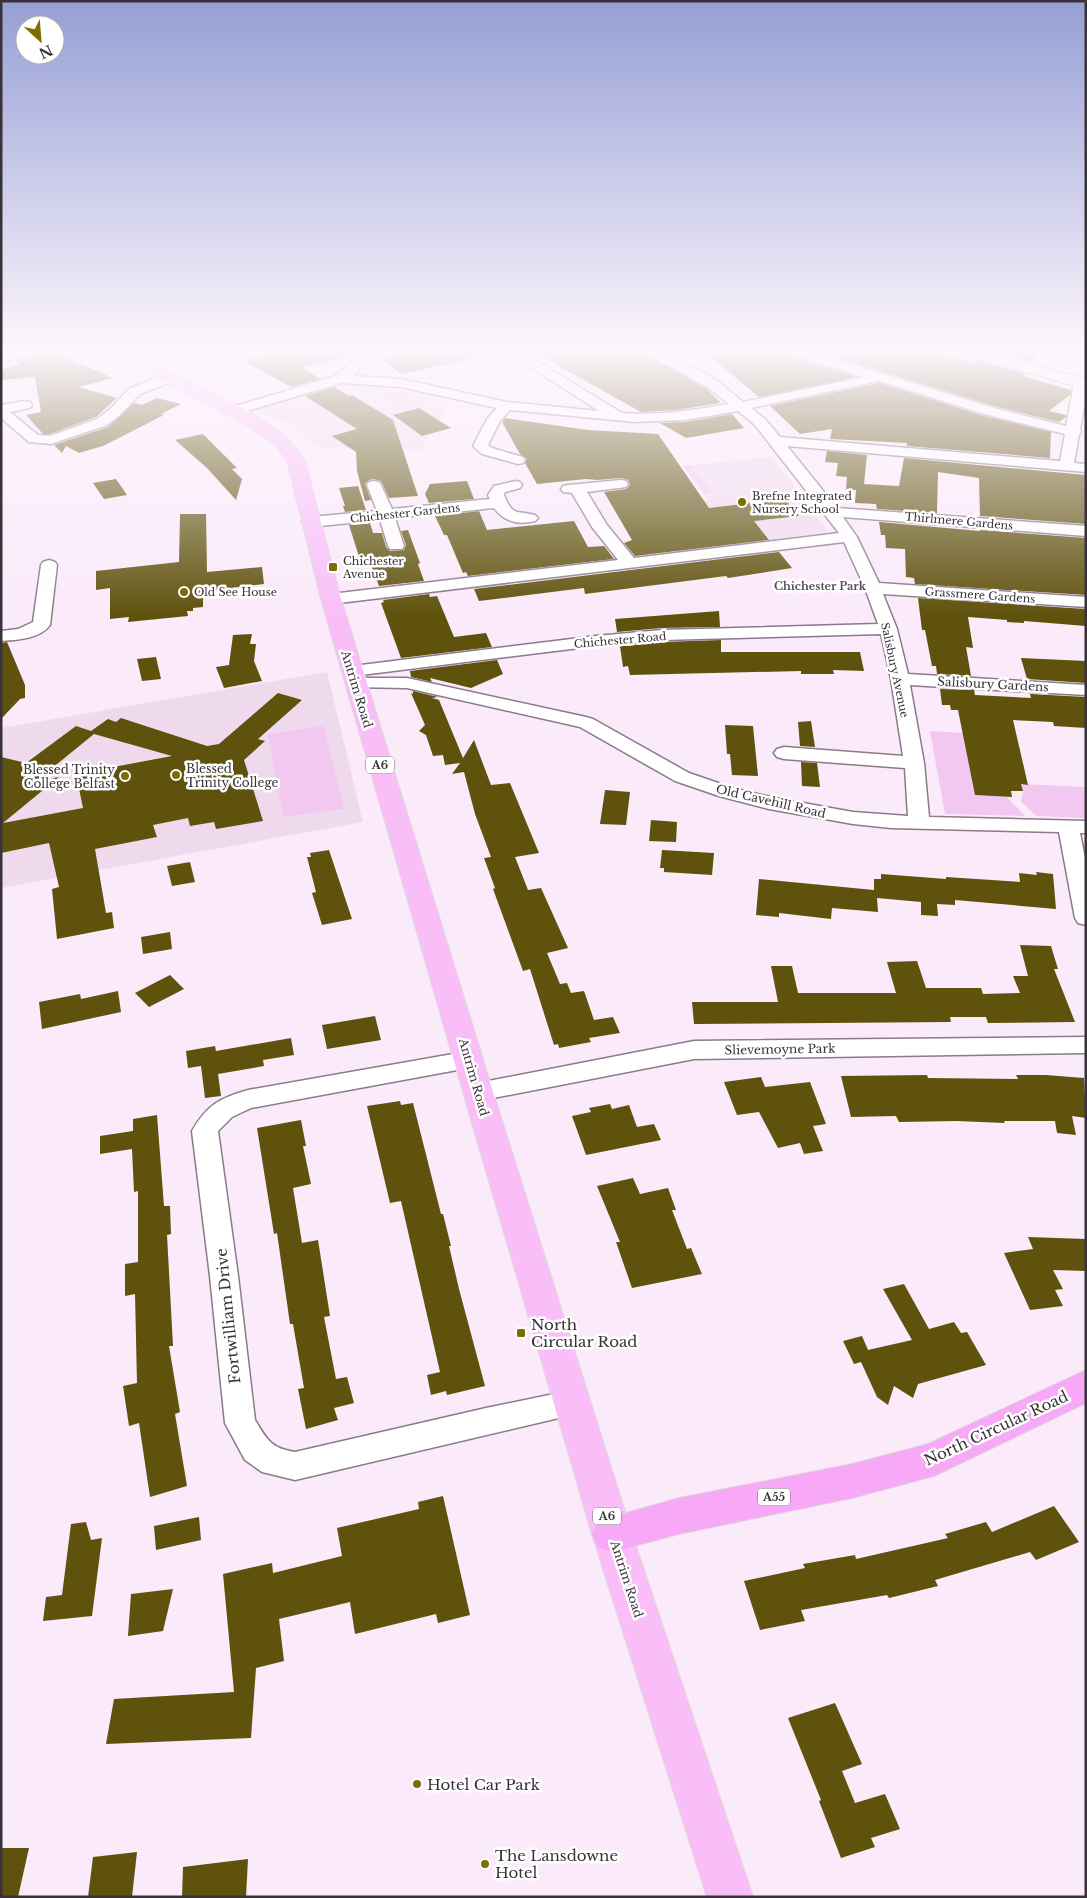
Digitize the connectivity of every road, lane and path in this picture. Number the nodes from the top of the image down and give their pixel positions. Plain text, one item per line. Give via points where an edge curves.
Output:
1 (32, 438) edge
2 (58, 438) edge
3 (276, 438) edge
4 (484, 438) edge
5 (771, 438) edge
6 (1073, 438) edge
7 (773, 441) junction
8 (518, 460) dead end
9 (1066, 466) junction
10 (1086, 468) edge
11 (621, 484) dead end
12 (374, 485) dead end
13 (515, 485) dead end
14 (499, 503) junction
15 (832, 512) junction
16 (386, 514) junction
17 (530, 518) dead end
18 (310, 522) junction
19 (1086, 531) edge
20 (849, 538) junction
21 (396, 546) dead end
22 (630, 564) junction
23 (49, 565) dead end
24 (873, 588) junction
25 (331, 599) junction
26 (1086, 602) edge
27 (888, 629) junction
28 (1, 636) edge
29 (354, 677) junction
30 (900, 679) junction
31 (1086, 690) edge
32 (784, 753) dead end
33 (914, 763) junction
34 (919, 823) junction
35 (1077, 827) edge
36 (1086, 918) edge
37 (1086, 1045) edge
38 (470, 1060) junction
39 (478, 1092) junction
40 (1086, 1386) edge
41 (573, 1403) junction
42 (612, 1534) junction
43 (730, 1897) edge

1 - 2 street
3 - 18 main road, Antrim Road / A6 via 292,454 299,469
4 - 8 street via 480,446 487,451
5 - 7 street, Salisbury Avenue
6 - 9 street
7 - 9 street
7 - 15 street, Salisbury Avenue
9 - 10 street
11 - 22 street via 572,489
12 - 16 street
13 - 14 street via 499,489 496,495
14 - 16 street, Chichester Gardens
14 - 17 street via 507,515
15 - 19 street, Thirlmere Gardens
15 - 20 street, Salisbury Avenue
16 - 18 street, Chichester Gardens
16 - 21 street
18 - 25 main road, Antrim Road / A6
20 - 22 street
20 - 24 street, Salisbury Avenue
22 - 25 street
23 - 28 street via 41,625 22,634
24 - 26 street, Grassmere Gardens
24 - 27 street, Salisbury Avenue
25 - 29 main road, Antrim Road / A6
27 - 29 street, Chichester Road via 606,640
27 - 30 street, Salisbury Avenue
29 - 34 street, Old Cavehill Road via 408,683 586,723 682,777 726,792 853,818
29 - 38 main road, Antrim Road / A6
30 - 31 street, Salisbury Gardens
30 - 33 street, Salisbury Avenue
32 - 33 street
33 - 34 street, Salisbury Avenue
34 - 35 street, Old Cavehill Road
35 - 36 street
37 - 39 street, Slievemoyne Park via 694,1050
38 - 39 main road, Antrim Road / A6
38 - 41 street, Fortwilliam Drive via 248,1099 224,1108 205,1131 240,1422 256,1450 273,1462 295,1466
39 - 41 main road, Antrim Road / A6
40 - 42 highway, North Circular Road / A55 via 934,1459 852,1481 679,1516
41 - 42 main road, Antrim Road / A6
42 - 43 main road, Antrim Road / A6

